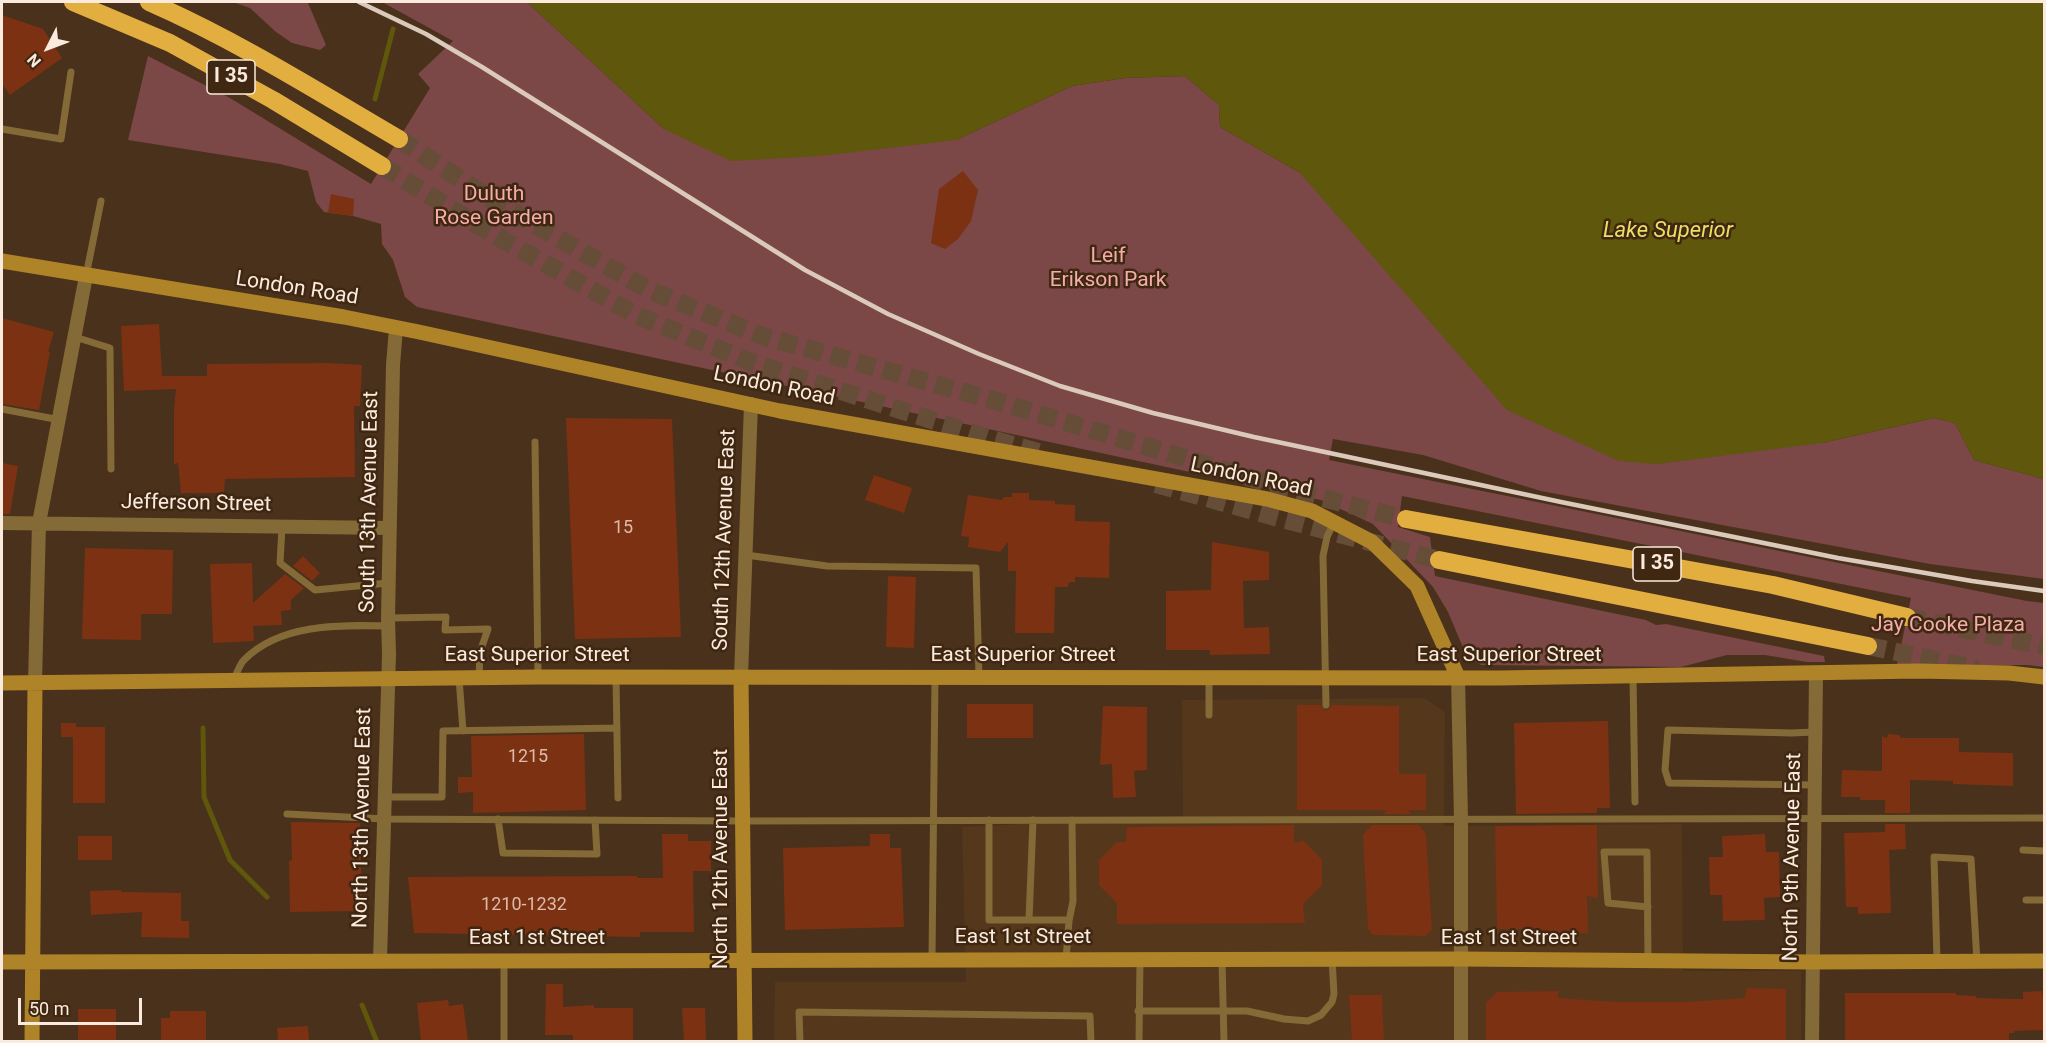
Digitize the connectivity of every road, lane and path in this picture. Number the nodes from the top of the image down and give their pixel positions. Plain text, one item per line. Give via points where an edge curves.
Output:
1 (73, 2) edge
2 (149, 2) edge
3 (71, 72) dead end
4 (2, 129) edge
5 (399, 139) tunnel mouth
6 (382, 166) tunnel mouth
7 (101, 201) dead end
8 (2, 261) edge
9 (86, 276) junction
10 (396, 327) junction
11 (75, 337) junction
12 (751, 404) junction
13 (2, 409) edge
14 (60, 420) junction
15 (535, 442) dead end
16 (111, 469) dead end
17 (1406, 519) tunnel mouth
18 (1334, 522) junction
19 (2, 523) edge
20 (39, 523) junction
21 (282, 527) junction
22 (389, 528) junction
23 (746, 555) junction
24 (1439, 560) tunnel mouth
25 (388, 583) junction
26 (1907, 617) tunnel mouth
27 (388, 622) junction
28 (1868, 646) tunnel mouth
29 (1816, 673) junction
30 (1633, 676) junction
31 (538, 677) junction
32 (616, 677) junction
33 (741, 677) junction
34 (935, 677) junction
35 (979, 677) junction
36 (1209, 677) junction
37 (1325, 677) junction
38 (1458, 677) junction
39 (2044, 677) edge
40 (387, 678) junction
41 (459, 678) junction
42 (479, 678) junction
43 (233, 680) junction
44 (2, 683) edge
45 (35, 683) junction
46 (1326, 705) dead end
47 (1209, 715) dead end
48 (616, 728) junction
49 (463, 731) junction
50 (1815, 732) junction
51 (1814, 785) junction
52 (385, 797) junction
53 (618, 798) dead end
54 (1635, 802) dead end
55 (287, 814) dead end
56 (1814, 817) junction
57 (2044, 818) edge
58 (385, 819) junction
59 (498, 819) junction
60 (595, 820) junction
61 (742, 820) junction
62 (933, 820) junction
63 (989, 820) junction
64 (1033, 820) junction
65 (1072, 820) junction
66 (1461, 820) junction
67 (2023, 850) dead end
68 (2044, 851) edge
69 (2026, 900) dead end
70 (2044, 900) edge
71 (1648, 907) junction
72 (1029, 920) junction
73 (1069, 920) junction
74 (743, 959) junction
75 (932, 959) junction
76 (1066, 959) junction
77 (1140, 959) junction
78 (1222, 959) junction
79 (1332, 959) junction
80 (1461, 959) junction
81 (380, 960) junction
82 (504, 960) junction
83 (1648, 961) junction
84 (2044, 961) edge
85 (2, 962) edge
86 (32, 962) junction
87 (1813, 962) junction
88 (1937, 962) junction
89 (1977, 962) junction
90 (1138, 1011) junction
91 (1224, 1011) junction
92 (32, 1041) edge
93 (504, 1041) edge
94 (745, 1041) edge
95 (800, 1041) edge
96 (1091, 1041) edge
97 (1139, 1041) edge
98 (1224, 1041) edge
99 (1461, 1041) edge
100 (1812, 1041) edge

1 - 6 highway, I 35 via 170,43
2 - 5 highway, I 35 via 284,72
3 - 4 lane via 61,139
7 - 9 lane
8 - 9 street, London Road
9 - 10 street, London Road
9 - 11 street
10 - 12 street, London Road
10 - 22 street, South 13th Avenue East
11 - 14 street
11 - 16 lane via 110,348
12 - 18 street, London Road via 1267,499 1312,511
12 - 23 street, South 12th Avenue East
13 - 14 lane
14 - 20 street
15 - 31 lane
17 - 26 highway, I 35 via 1773,585
18 - 37 lane via 1323,556
18 - 38 street, London Road via 1372,542 1417,586
19 - 20 street, Jefferson Street
20 - 21 street, Jefferson Street
20 - 45 street
21 - 22 street, Jefferson Street
21 - 25 lane via 280,563 315,590
22 - 25 street, South 13th Avenue East
23 - 33 street, South 12th Avenue East
23 - 35 lane via 827,566 976,568
24 - 28 highway, I 35
25 - 27 street, South 13th Avenue East
27 - 40 street, South 13th Avenue East
27 - 42 lane via 446,617 445,630 488,629 480,652
27 - 43 lane via 297,631 270,640 243,661
29 - 30 street, East Superior Street
29 - 39 street, East Superior Street via 1919,671
29 - 50 street, North 9th Avenue East
30 - 38 street, East Superior Street
30 - 54 lane
31 - 32 street, East Superior Street
31 - 42 street, East Superior Street
32 - 33 street, East Superior Street
32 - 48 lane
33 - 34 street, East Superior Street
33 - 61 street, North 12th Avenue East
34 - 35 street, East Superior Street
34 - 62 lane
35 - 36 street, East Superior Street
36 - 37 street, East Superior Street
36 - 47 lane
37 - 38 street, East Superior Street
37 - 46 lane
38 - 66 street
40 - 41 street, East Superior Street
40 - 43 street, East Superior Street
40 - 52 street, North 13th Avenue East
41 - 42 street, East Superior Street
41 - 49 lane
43 - 45 street, East Superior Street
44 - 45 street, East Superior Street
45 - 86 street
48 - 49 lane
48 - 53 lane
49 - 52 lane via 443,731 442,797
50 - 51 street, North 9th Avenue East
50 - 51 lane via 1668,730 1665,770 1669,783
51 - 56 street, North 9th Avenue East
52 - 58 street, North 13th Avenue East
55 - 58 lane
56 - 57 lane
56 - 66 lane
56 - 87 street, North 9th Avenue East
58 - 59 lane
58 - 81 street, North 13th Avenue East
59 - 60 lane
59 - 60 lane via 503,853 597,854
60 - 61 lane
61 - 62 lane
61 - 74 street, North 12th Avenue East
62 - 63 lane
62 - 75 lane
63 - 64 lane
63 - 72 lane via 989,920
64 - 65 lane
64 - 72 lane
65 - 66 lane
65 - 73 lane via 1073,901
66 - 80 street
67 - 68 lane
69 - 70 lane
71 - 71 lane via 1647,852 1604,852 1608,903
71 - 83 lane
72 - 73 lane
73 - 76 lane
74 - 75 street, East 1st Street
74 - 82 street, East 1st Street
74 - 94 street, North 12th Avenue East
75 - 76 street, East 1st Street
76 - 77 street, East 1st Street
77 - 78 street, East 1st Street
77 - 90 lane
78 - 79 street, East 1st Street
78 - 91 lane
79 - 80 street, East 1st Street
79 - 91 lane via 1334,994 1321,1015 1308,1021
80 - 83 street, East 1st Street
80 - 99 street
81 - 82 street, East 1st Street
81 - 86 street, East 1st Street
82 - 93 lane
83 - 87 street, East 1st Street
84 - 89 street, East 1st Street
85 - 86 street, East 1st Street
86 - 92 street
87 - 88 street, East 1st Street
87 - 100 street, North 9th Avenue East
88 - 89 street, East 1st Street
88 - 89 lane via 1934,857 1971,859
90 - 91 lane
90 - 97 lane
91 - 98 lane
95 - 96 lane via 800,1012 1090,1016

